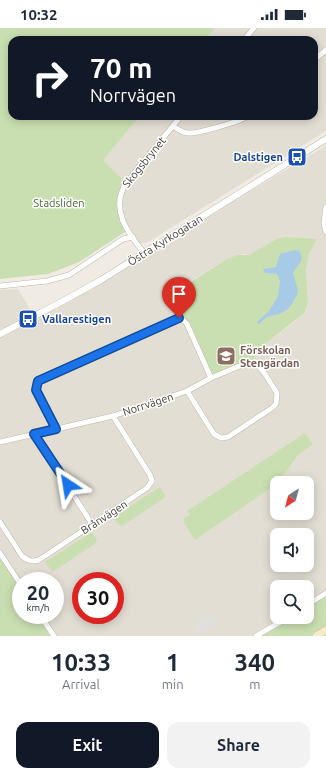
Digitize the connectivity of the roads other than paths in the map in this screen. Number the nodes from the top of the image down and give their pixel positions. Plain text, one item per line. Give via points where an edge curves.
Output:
1 (254, 28) edge
2 (247, 36) edge
3 (326, 50) edge
4 (318, 57) edge
5 (178, 120) edge
6 (239, 120) edge
7 (173, 126) junction
8 (326, 139) edge
9 (326, 207) edge
10 (326, 232) edge
11 (133, 237) junction
12 (144, 253) junction
13 (0, 286) edge
14 (0, 334) edge
15 (211, 378) junction
16 (187, 391) junction
17 (113, 416) junction
18 (56, 429) junction
19 (34, 434) junction
20 (0, 442) edge
21 (0, 522) edge
22 (92, 524) junction
23 (0, 553) edge
24 (12, 572) edge
25 (326, 593) edge
26 (314, 601) edge
27 (46, 624) edge
28 (277, 624) edge
29 (326, 630) edge
30 (54, 636) edge
31 (256, 636) edge
32 (316, 636) edge

1 - 2 street
3 - 4 street
5 - 7 street, Skogsbrynet
6 - 7 street via 191,133 180,131
7 - 11 street, Skogsbrynet via 121,191 120,214
8 - 12 street, Östra Kyrkogatan
9 - 10 street
11 - 12 street, Skogsbrynet
11 - 13 street via 123,239 69,275 48,281
12 - 14 street, Östra Kyrkogatan via 77,294
15 - 16 street, Norrvägen
15 - 16 street, Norrvägen via 244,364 257,364 277,393 278,400 272,408 228,438 220,438 214,434
15 - 18 street via 187,324 179,318 38,381 36,390
16 - 17 street, Norrvägen
17 - 18 street, Norrvägen
17 - 22 street, Brånvägen via 152,481 147,488
18 - 19 street, Norrvägen
19 - 20 street, Norrvägen
19 - 22 street
21 - 22 street, Brånvägen via 22,556 33,562
23 - 24 street
25 - 26 street
27 - 30 street
28 - 31 street
29 - 32 main road

